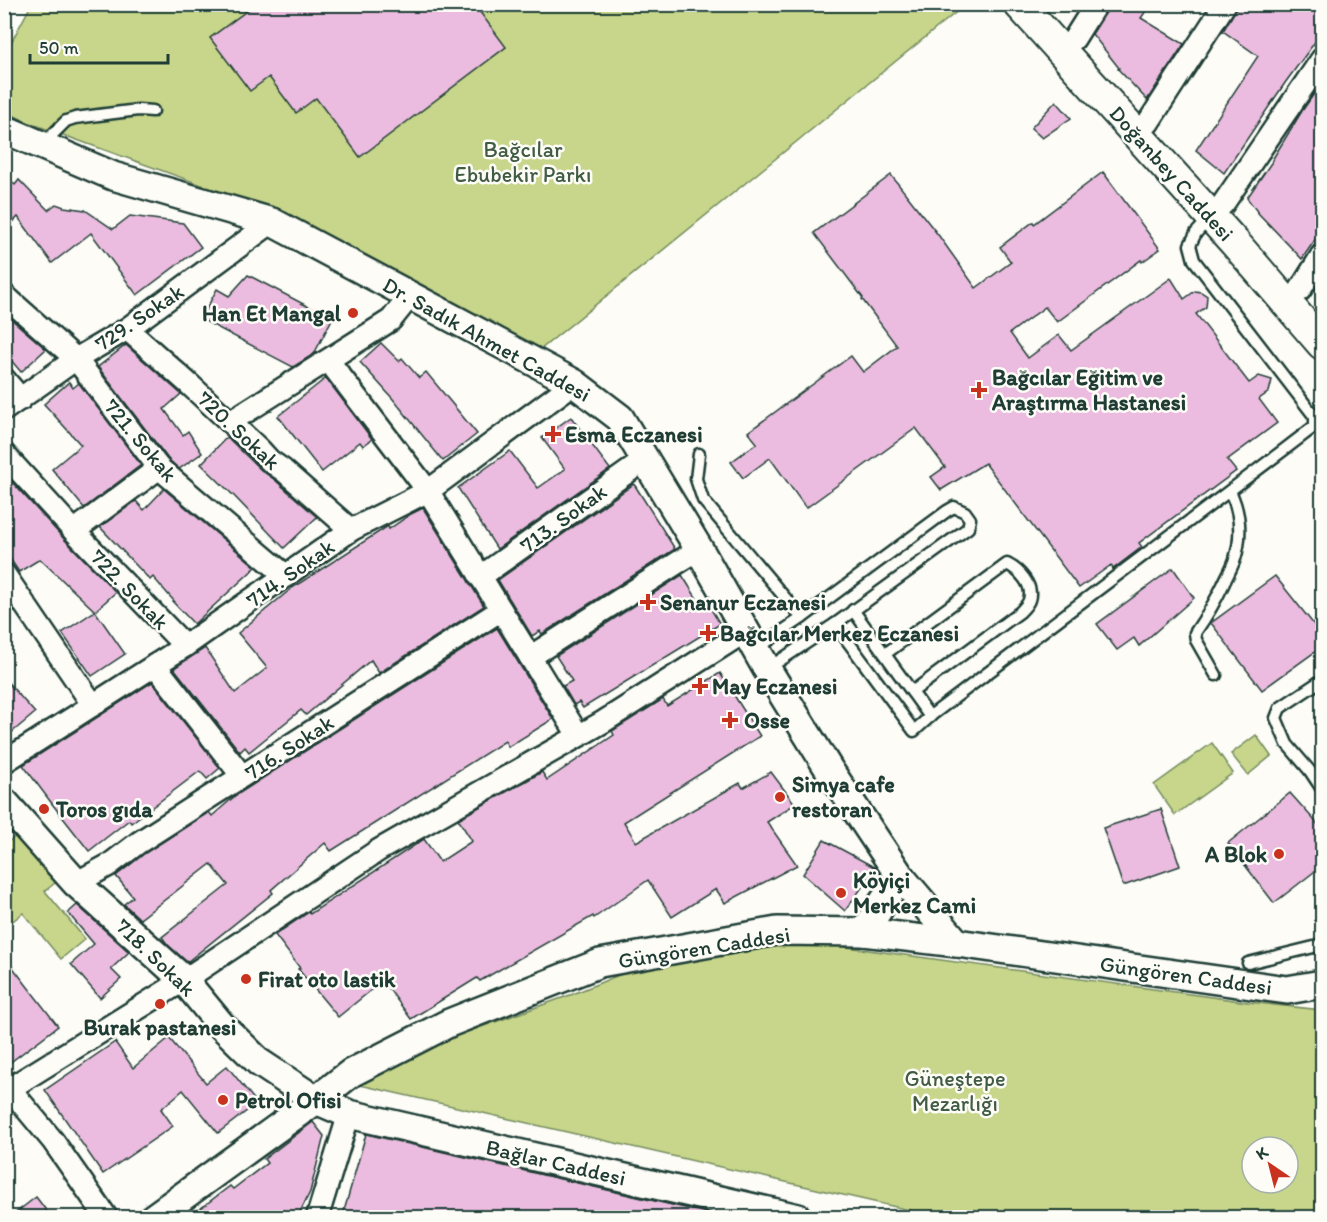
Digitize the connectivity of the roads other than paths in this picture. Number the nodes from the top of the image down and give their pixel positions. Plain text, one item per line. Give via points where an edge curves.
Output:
1 (1019, 4) edge
2 (1048, 4) edge
3 (1096, 4) edge
4 (1226, 4) edge
5 (1074, 39) junction
6 (1323, 59) edge
7 (153, 111) dead end
8 (1148, 123) junction
9 (4, 129) edge
10 (41, 145) junction
11 (1217, 210) junction
12 (272, 222) junction
13 (1323, 255) edge
14 (1300, 290) junction
15 (4, 295) edge
16 (411, 295) junction
17 (1323, 317) edge
18 (127, 329) junction
19 (1323, 344) edge
20 (76, 359) junction
21 (332, 364) dead end
22 (4, 379) edge
23 (574, 383) junction
24 (13, 405) edge
25 (230, 422) junction
26 (4, 454) edge
27 (699, 454) dead end
28 (646, 459) junction
29 (159, 468) junction
30 (428, 491) junction
31 (1230, 491) junction
32 (351, 530) junction
33 (74, 531) junction
34 (699, 549) junction
35 (4, 574) edge
36 (286, 576) junction
37 (480, 577) junction
38 (501, 610) junction
39 (853, 610) junction
40 (802, 618) junction
41 (835, 624) junction
42 (185, 646) junction
43 (757, 650) junction
44 (885, 654) junction
45 (530, 657) junction
46 (155, 665) junction
47 (1216, 675) dead end
48 (1323, 680) edge
49 (912, 692) junction
50 (93, 705) junction
51 (930, 717) junction
52 (578, 735) junction
53 (4, 762) edge
54 (243, 776) junction
55 (1323, 789) edge
56 (4, 802) edge
57 (900, 876) junction
58 (76, 883) junction
59 (864, 932) junction
60 (957, 943) junction
61 (1323, 945) edge
62 (1248, 963) dead end
63 (184, 980) junction
64 (1323, 984) edge
65 (8, 1090) edge
66 (316, 1100) junction
67 (349, 1114) junction
68 (107, 1218) edge
69 (153, 1218) edge
70 (317, 1218) edge
71 (798, 1218) edge

1 - 11 main road, Doğanbey Caddesi
2 - 5 main road, Doğanbey Caddesi
3 - 5 street
4 - 8 street
5 - 8 main road, Doğanbey Caddesi
6 - 11 street
7 - 10 lane via 75,118
8 - 11 main road, Doğanbey Caddesi
9 - 10 street, Dr. Sadık Ahmet Caddesi
10 - 12 street, Dr. Sadık Ahmet Caddesi via 113,176
11 - 14 main road, Doğanbey Caddesi
11 - 19 main road, Doğanbey Caddesi
11 - 31 lane via 1190,245 1194,260 1315,417 1315,426
12 - 16 street, Dr. Sadık Ahmet Caddesi
12 - 18 street, 729. Sokak
13 - 14 street
14 - 17 main road, Doğanbey Caddesi
15 - 20 street, 721. Sokak
16 - 23 street, Dr. Sadık Ahmet Caddesi
16 - 25 street via 391,320
18 - 20 street, 729. Sokak
18 - 25 street, 720. Sokak
20 - 24 street, 729. Sokak
20 - 29 street, 721. Sokak
21 - 30 street
22 - 24 street
23 - 28 street, Dr. Sadık Ahmet Caddesi via 620,418
23 - 30 street, 714. Sokak
25 - 32 street, 720. Sokak
26 - 33 street, 722. Sokak
27 - 40 lane via 696,479 703,500
28 - 34 street, Dr. Sadık Ahmet Caddesi
28 - 37 street, 713. Sokak
29 - 33 street, 722. Sokak
29 - 36 street, 721. Sokak
30 - 32 street, 714. Sokak
30 - 37 street
31 - 47 lane via 1239,527 1235,560 1195,633
31 - 51 lane
32 - 36 street, 714. Sokak
33 - 42 street, 722. Sokak
34 - 43 street, Dr. Sadık Ahmet Caddesi
34 - 45 street
35 - 50 street
36 - 42 street, 714. Sokak
37 - 38 street
38 - 45 street
38 - 54 street, 716. Sokak
39 - 40 lane via 968,528 970,519 965,512 954,507 947,511
39 - 41 lane
39 - 44 lane
40 - 43 lane
41 - 43 lane
41 - 51 lane via 914,731
42 - 46 street, 714. Sokak
43 - 52 street
43 - 57 street, Dr. Sadık Ahmet Caddesi via 830,771
44 - 49 lane
44 - 49 lane via 1007,564 1030,587 1029,600 1020,612
45 - 52 street
46 - 50 street, 714. Sokak
46 - 54 street
48 - 55 lane via 1280,708 1276,718 1287,744
49 - 51 lane
50 - 53 street, 714. Sokak
52 - 63 street via 379,850
54 - 58 street, 716. Sokak
56 - 58 street, 718. Sokak
57 - 59 street
57 - 60 street, Dr. Sadık Ahmet Caddesi
58 - 63 street, 718. Sokak
59 - 60 street, Güngören Caddesi
59 - 66 street, Güngören Caddesi via 777,931 600,963 449,1023 351,1073
60 - 64 street, Güngören Caddesi via 1287,990
61 - 62 lane
63 - 65 street
63 - 66 street, 718. Sokak via 260,1064
65 - 68 street via 53,1141
66 - 67 street, Bağlar Caddesi
66 - 69 street, Güngören Caddesi
67 - 70 street
67 - 71 street, Bağlar Caddesi

